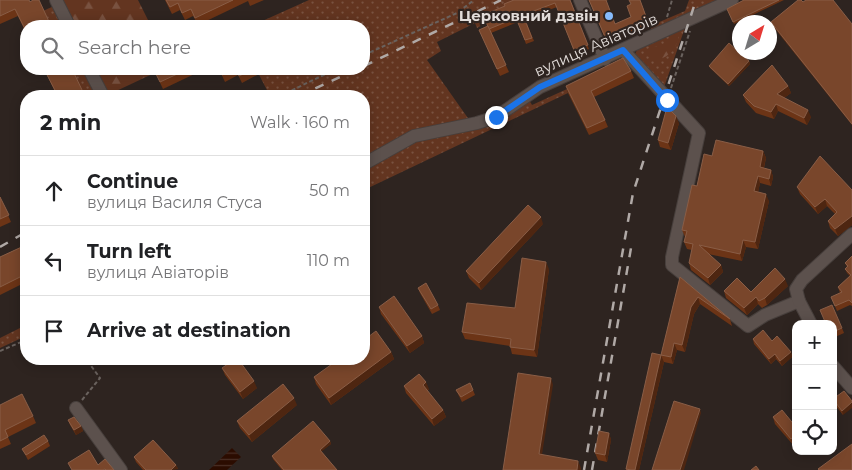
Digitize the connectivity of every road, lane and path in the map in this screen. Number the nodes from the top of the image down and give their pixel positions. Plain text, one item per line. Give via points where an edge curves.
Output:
1 (56, 0) edge
2 (474, 0) edge
3 (580, 0) edge
4 (732, 0) edge
5 (694, 18) junction
6 (66, 20) edge
7 (623, 50) junction
8 (370, 53) edge
9 (605, 59) junction
10 (92, 75) edge
11 (324, 75) edge
12 (100, 90) edge
13 (292, 90) edge
14 (667, 100) junction
15 (370, 161) edge
16 (850, 240) edge
17 (799, 301) junction
18 (809, 320) edge
19 (20, 343) edge
20 (0, 351) edge
21 (90, 365) edge
22 (837, 371) edge
23 (852, 388) edge
24 (76, 408) joint
25 (121, 470) edge

1 - 6 street
2 - 8 path via 457,13
3 - 9 street
4 - 5 street, вулиця Авіаторів
5 - 7 street, вулиця Авіаторів
5 - 14 path
7 - 9 street, вулиця Авіаторів
7 - 14 street
9 - 15 street, вулиця Авіаторів via 540,87 496,117 414,136
10 - 12 street
11 - 13 path
14 - 17 street via 698,133 672,265 748,326
16 - 17 street via 802,280 796,289
17 - 18 street
19 - 20 path
21 - 24 path via 100,378
22 - 23 street
24 - 25 street

